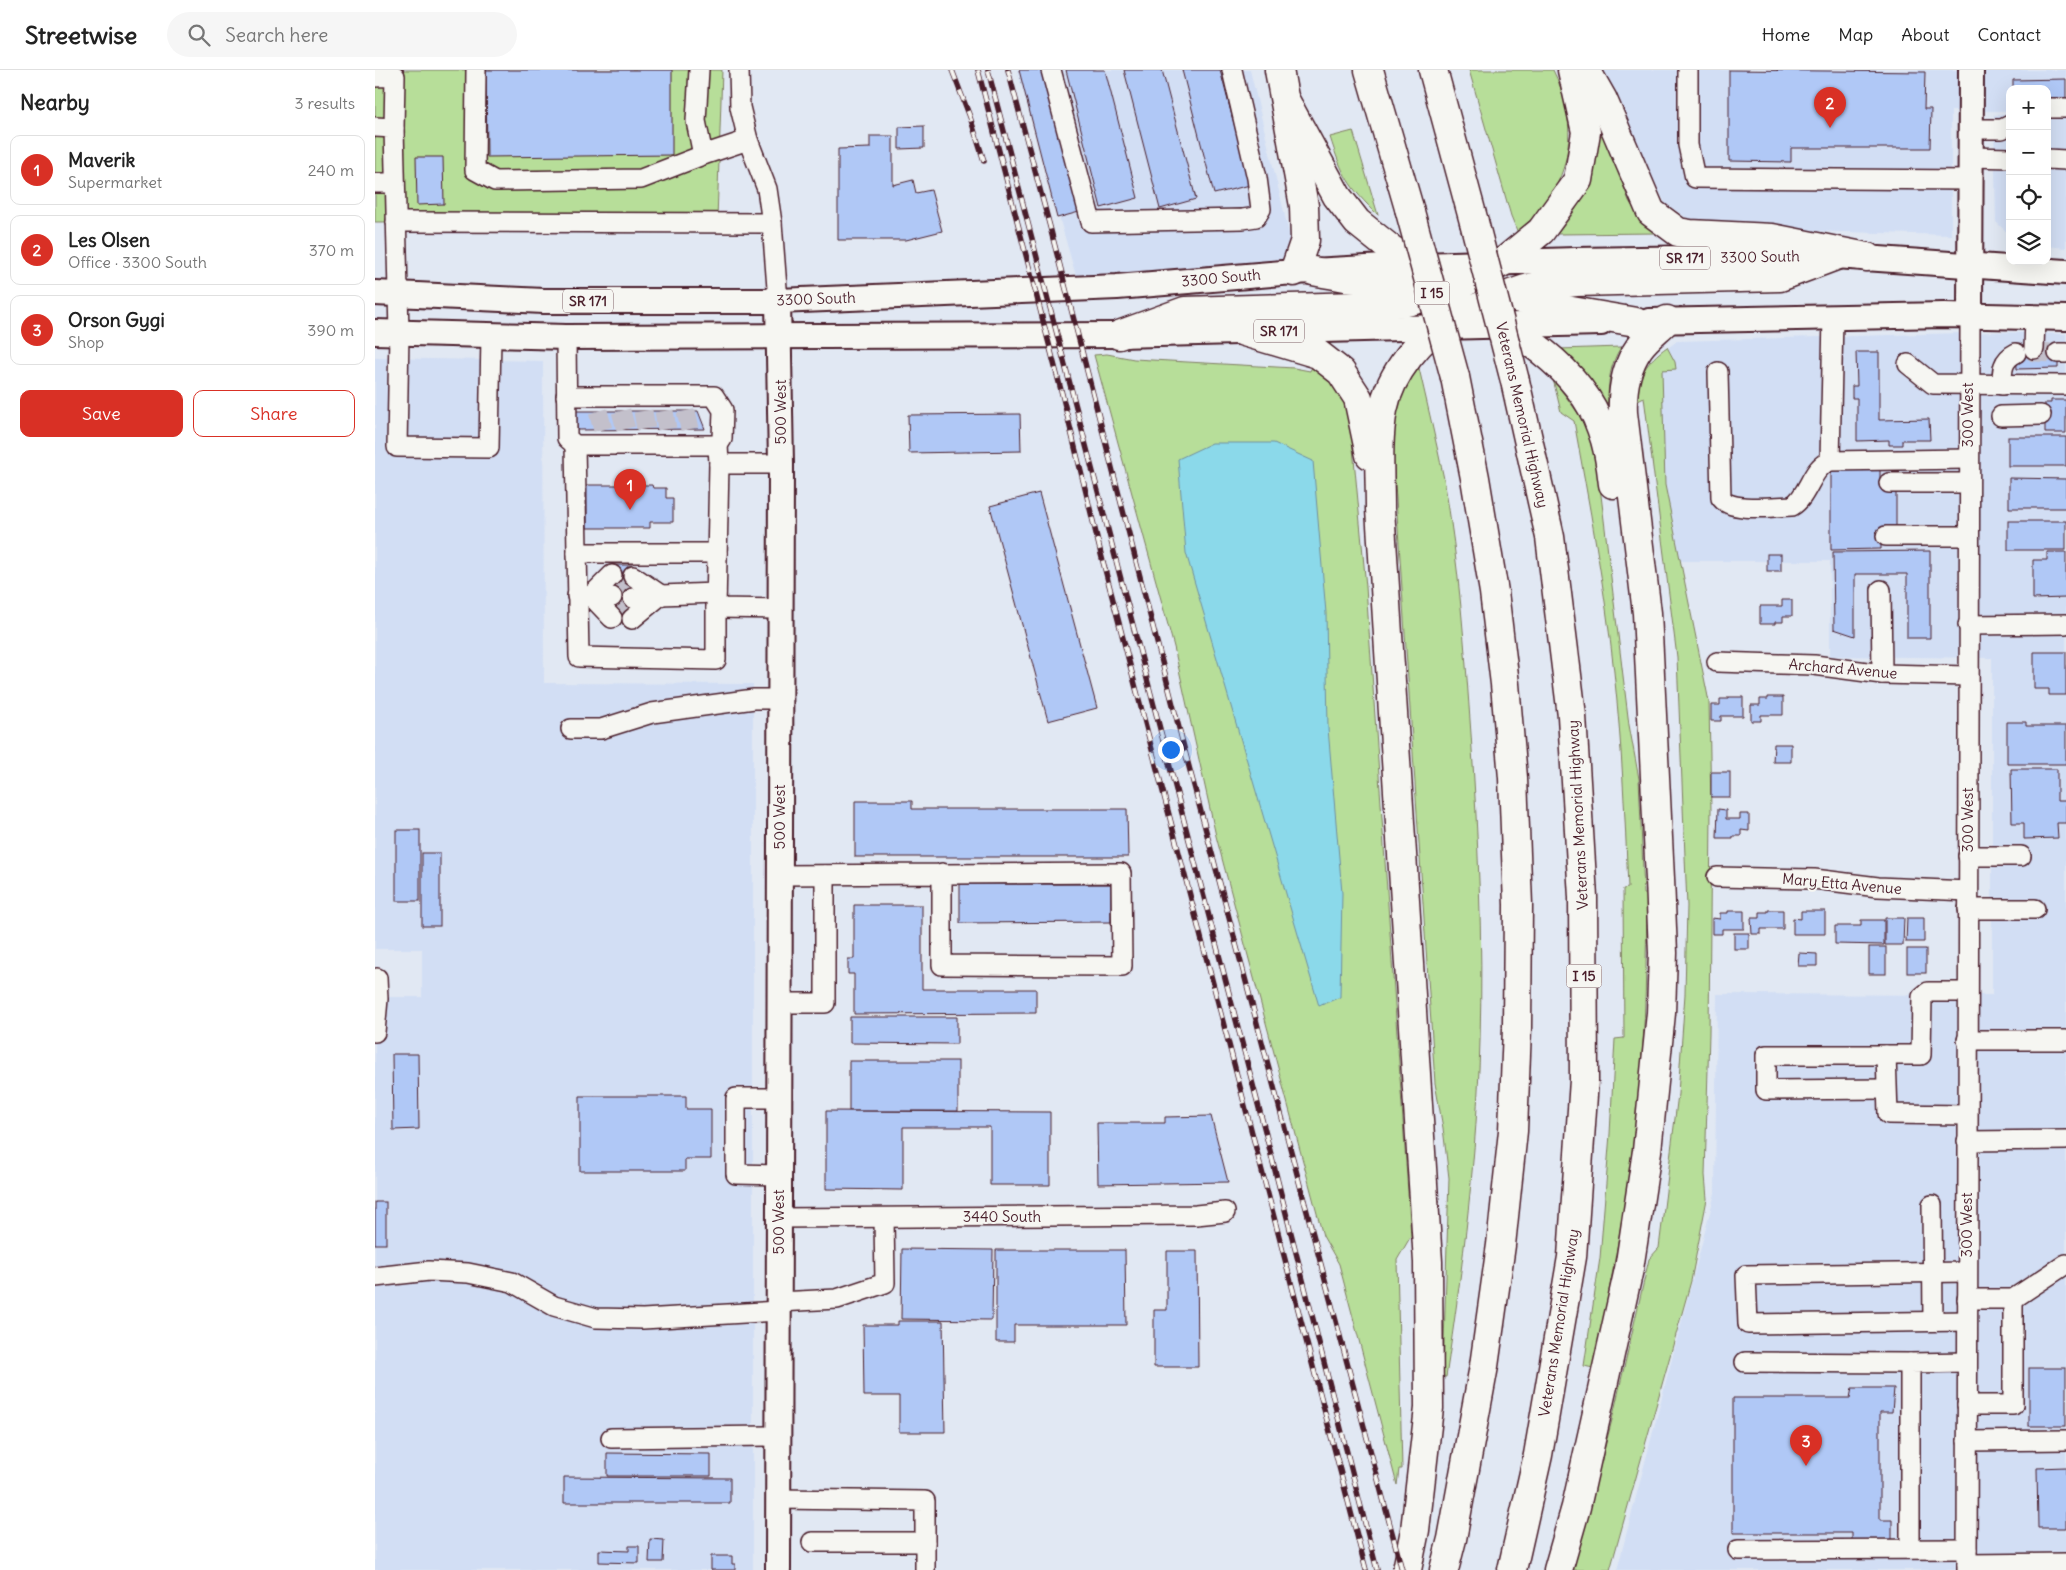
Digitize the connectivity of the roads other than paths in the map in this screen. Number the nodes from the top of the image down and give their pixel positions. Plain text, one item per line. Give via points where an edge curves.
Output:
1 (476, 70) edge
2 (699, 70) edge
3 (739, 70) edge
4 (1051, 70) edge
5 (1232, 70) edge
6 (1279, 70) edge
7 (1369, 70) edge
8 (1433, 70) edge
9 (1572, 70) edge
10 (1586, 70) edge
11 (1688, 70) edge
12 (1971, 70) edge
13 (375, 77) edge
14 (1285, 100) junction
15 (2051, 108) edge
16 (2066, 108) edge
17 (375, 127) edge
18 (2006, 127) edge
19 (394, 128) junction
20 (1971, 129) junction
21 (748, 140) junction
22 (703, 155) junction
23 (2006, 159) edge
24 (2051, 159) edge
25 (2066, 160) edge
26 (1971, 168) junction
27 (375, 183) edge
28 (395, 183) junction
29 (396, 222) junction
30 (773, 223) junction
31 (1836, 256) junction
32 (1867, 257) junction
33 (1503, 262) junction
34 (1421, 265) junction
35 (1970, 265) junction
36 (1304, 271) junction
37 (2066, 272) edge
38 (1462, 284) junction
39 (386, 293) edge
40 (1431, 296) junction
41 (1507, 296) junction
42 (778, 300) junction
43 (1472, 310) junction
44 (1970, 315) junction
45 (1833, 317) junction
46 (2035, 317) junction
47 (2066, 318) edge
48 (1667, 320) junction
49 (1636, 322) junction
50 (1439, 327) junction
51 (1503, 327) junction
52 (375, 332) edge
53 (1244, 332) junction
54 (399, 333) junction
55 (491, 335) junction
56 (1119, 335) junction
57 (780, 336) junction
58 (566, 337) junction
59 (1908, 364) dead end
60 (1718, 372) dead end
61 (1968, 384) junction
62 (2002, 385) junction
63 (2023, 385) junction
64 (2066, 385) edge
65 (566, 396) junction
66 (2001, 416) dead end
67 (575, 445) junction
68 (718, 445) junction
69 (1968, 459) junction
70 (1830, 461) junction
71 (719, 464) junction
72 (781, 464) junction
73 (1889, 483) dead end
74 (1968, 483) junction
75 (1380, 509) junction
76 (1886, 536) dead end
77 (1968, 536) junction
78 (577, 553) junction
79 (717, 553) junction
80 (1881, 590) dead end
81 (661, 595) junction
82 (584, 596) junction
83 (716, 601) junction
84 (780, 609) junction
85 (2066, 624) edge
86 (1968, 625) junction
87 (1717, 662) dead end
88 (1882, 674) junction
89 (1968, 676) junction
90 (780, 699) junction
91 (571, 729) dead end
92 (1653, 755) junction
93 (1968, 856) junction
94 (2021, 856) dead end
95 (942, 873) junction
96 (780, 875) junction
97 (825, 875) junction
98 (1717, 877) dead end
99 (1968, 900) junction
100 (2035, 908) dead end
101 (381, 978) edge
102 (1967, 992) junction
103 (780, 1003) junction
104 (375, 1032) edge
105 (1967, 1040) junction
106 (2066, 1040) edge
107 (1886, 1055) junction
108 (1886, 1089) junction
109 (779, 1098) junction
110 (1967, 1115) junction
111 (2066, 1140) edge
112 (1967, 1141) junction
113 (779, 1175) junction
114 (1932, 1204) dead end
115 (1225, 1212) dead end
116 (779, 1218) junction
117 (885, 1218) junction
118 (2066, 1264) edge
119 (1933, 1272) junction
120 (1967, 1272) junction
121 (375, 1278) edge
122 (1967, 1299) junction
123 (2013, 1299) junction
124 (779, 1306) junction
125 (1933, 1321) junction
126 (1967, 1321) junction
127 (1745, 1362) dead end
128 (1967, 1362) junction
129 (1910, 1363) junction
130 (1967, 1405) junction
131 (779, 1436) junction
132 (611, 1438) dead end
133 (2066, 1440) edge
134 (1967, 1441) junction
135 (778, 1499) junction
136 (812, 1542) dead end
137 (925, 1542) junction
138 (1910, 1549) junction
139 (1738, 1550) dead end
140 (1967, 1561) edge
141 (2066, 1563) edge
142 (778, 1570) edge
143 (925, 1570) edge
144 (1407, 1570) edge
145 (1444, 1570) edge
146 (1512, 1570) edge
147 (1558, 1570) edge

1 - 22 street via 475,170 495,181 641,179
2 - 22 street via 697,121
3 - 21 street, 500 West via 739,107
4 - 5 street via 1091,222 1256,217 1261,209 1257,178
6 - 14 highway
7 - 145 highway, I 15, bridge via 1455,377 1494,592 1513,778 1518,905 1513,1131 1484,1366
8 - 146 highway, Veterans Memorial Highway / I 15, bridge via 1515,381 1550,537 1572,716 1583,897 1585,1080 1572,1257 1538,1454
9 - 33 highway via 1585,132 1579,180 1541,231
10 - 32 highway via 1603,100 1651,212 1678,232 1772,238
11 - 26 street via 1688,145 1695,178
12 - 20 main road, 300 West
13 - 19 street via 395,76
14 - 34 highway via 1347,211 1382,243
14 - 36 highway via 1304,206
15 - 16 street
17 - 19 street
18 - 20 street
19 - 28 street
20 - 26 main road, 300 West
21 - 22 street
21 - 30 street, 500 West via 767,189
23 - 26 street
24 - 25 street
26 - 35 main road, 300 West
27 - 28 street
28 - 29 street
29 - 30 street
29 - 39 street
30 - 42 street, 500 West
31 - 32 main road, 3300 South / SR 171
31 - 33 main road, 3300 South / SR 171
31 - 41 highway via 1780,277 1576,282 1531,288
32 - 35 main road, 3300 South / SR 171
33 - 34 main road, 3300 South / SR 171
33 - 38 highway
34 - 36 main road, 3300 South / SR 171
34 - 38 highway
35 - 37 main road, 3300 South / SR 171
35 - 44 main road, 300 West
36 - 40 highway
36 - 42 main road, 3300 South / SR 171 via 1117,287
38 - 40 highway
38 - 41 highway
39 - 42 main road, 3300 South / SR 171 via 544,301
39 - 54 street
40 - 43 highway
40 - 56 highway via 1378,306 1185,311
41 - 43 highway
41 - 49 highway
42 - 57 main road, 500 West
43 - 50 highway
43 - 51 highway
44 - 45 main road, SR 171
44 - 46 main road, SR 171
44 - 61 street, 300 West
45 - 48 main road, SR 171
45 - 70 street
46 - 47 main road, SR 171
46 - 62 street via 2025,351 2008,357 2003,365
48 - 49 main road, SR 171
48 - 92 highway via 1639,348 1622,388 1647,613
49 - 51 main road, SR 171
50 - 51 main road, SR 171
50 - 53 main road, SR 171
50 - 75 highway via 1400,369 1383,409
51 - 92 highway via 1538,348 1569,376 1588,401 1601,426 1609,456 1633,646
52 - 54 main road, SR 171
53 - 56 main road, SR 171
53 - 75 highway via 1318,354 1341,372 1358,398
54 - 55 main road, SR 171
54 - 55 street via 397,447 489,448
55 - 58 main road, SR 171
56 - 57 main road, SR 171
57 - 58 main road, SR 171
57 - 72 main road, 500 West
58 - 65 street
59 - 61 street via 1933,384
60 - 70 street via 1721,498 1725,503 1736,507 1791,506 1798,502 1821,466
61 - 62 street
61 - 69 street, 300 West
62 - 63 street
63 - 64 street
63 - 66 street via 2031,415
65 - 67 street via 567,438
65 - 68 street via 597,404 684,404 714,396 723,410 722,439
67 - 68 street via 605,438 692,437
67 - 78 street
68 - 71 street
69 - 70 street
69 - 74 street, 300 West
71 - 72 street
71 - 79 street
72 - 84 main road, 500 West
73 - 74 street
74 - 77 street, 300 West
75 - 144 highway via 1428,1262 1429,1408 1415,1530
76 - 77 street
77 - 86 street, 300 West
78 - 79 street
78 - 82 street
79 - 83 street
80 - 88 street
81 - 81 street via 633,598
81 - 83 street
82 - 82 street via 612,597
82 - 83 street via 579,658 716,660
83 - 84 street
84 - 90 main road, 500 West
85 - 86 street
86 - 89 street, 300 West
87 - 88 street, Archard Avenue via 1814,665
88 - 89 street, Archard Avenue
89 - 93 street, 300 West
90 - 91 street via 754,698 661,712 601,729
90 - 96 main road, 500 West
92 - 147 highway via 1663,953 1651,1115 1629,1269 1576,1507
93 - 94 street
93 - 99 street, 300 West
95 - 95 street via 1121,874 1122,966 942,965
95 - 97 street
96 - 97 street
96 - 103 main road, 500 West
97 - 103 street via 825,1003
98 - 99 street, Mary Etta Avenue via 1814,879
99 - 100 street, Mary Etta Avenue
99 - 102 street, 300 West
101 - 104 street
102 - 105 street, 300 West
102 - 107 street via 1928,992 1921,997 1921,1055
103 - 109 main road, 500 West
105 - 106 street
105 - 110 street, 300 West
107 - 108 street
107 - 108 street via 1766,1055 1766,1090
108 - 110 street via 1888,1114
109 - 113 main road, 500 West
109 - 113 street via 736,1098 736,1174
110 - 112 street, 300 West
111 - 112 street
112 - 120 street, 300 West
113 - 116 main road, 500 West
114 - 119 street
115 - 117 street, 3440 South
116 - 117 street, 3440 South
116 - 124 main road, 500 West
117 - 124 street via 885,1283 837,1299
118 - 123 street
119 - 120 street
119 - 125 street
119 - 125 street via 1746,1275 1748,1324
120 - 122 street, 300 West
121 - 124 street via 429,1271 468,1273 512,1282 554,1306 596,1318 643,1319
122 - 123 street
122 - 126 street, 300 West
123 - 130 street via 2013,1405
124 - 131 main road, 500 West
125 - 126 street
126 - 128 street, 300 West
127 - 129 street
128 - 129 street
128 - 130 street, 300 West
129 - 138 street
130 - 134 street, 300 West
131 - 132 street
131 - 135 main road, 500 West
133 - 134 street
134 - 140 street, 300 West
135 - 137 street via 925,1501
135 - 142 main road, 500 West
136 - 137 street
137 - 143 street
138 - 139 street
138 - 140 street
140 - 141 street

